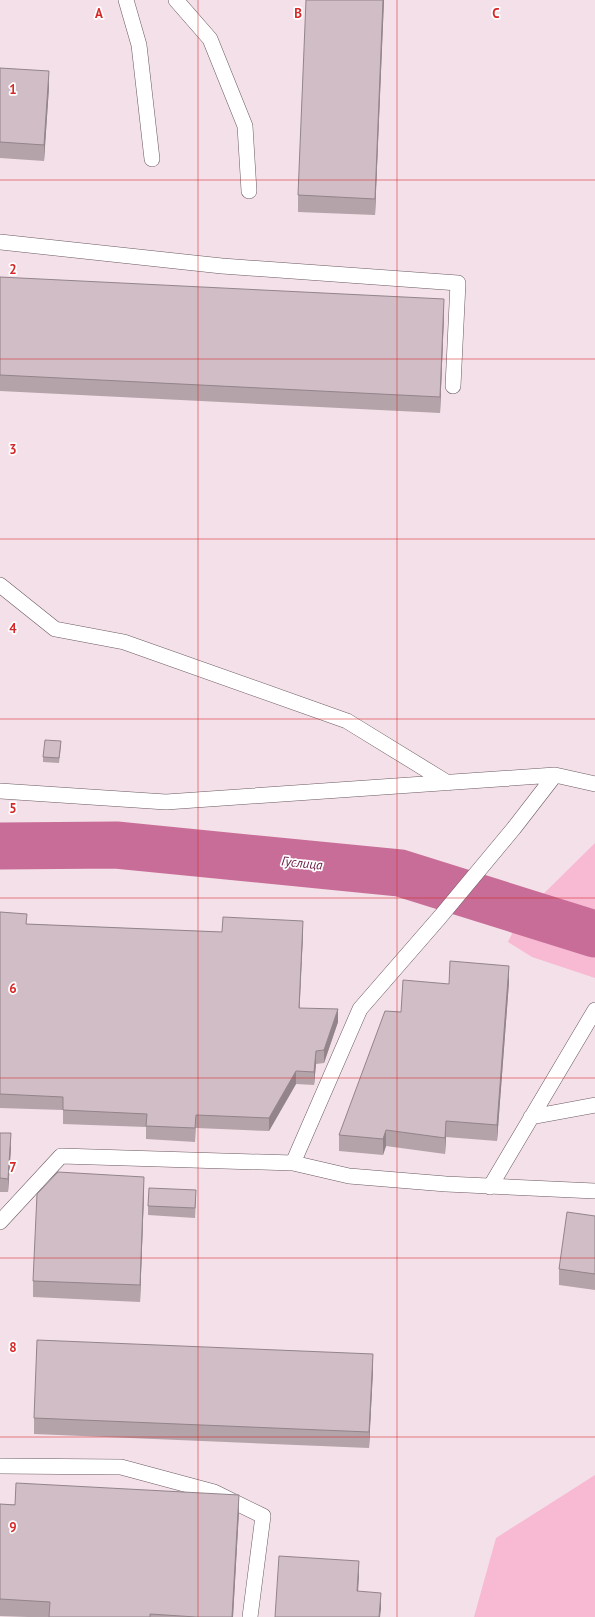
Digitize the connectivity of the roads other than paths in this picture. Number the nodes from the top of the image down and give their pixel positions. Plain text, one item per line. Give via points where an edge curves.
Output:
1 (126, 0) edge
2 (176, 0) edge
3 (152, 159) dead end
4 (249, 191) dead end
5 (0, 242) edge
6 (453, 386) dead end
7 (0, 585) edge
8 (555, 775) junction
9 (448, 783) junction
10 (595, 784) edge
11 (0, 791) edge
12 (595, 1010) edge
13 (595, 1105) edge
14 (531, 1117) junction
15 (293, 1163) junction
16 (490, 1187) junction
17 (595, 1191) edge
18 (0, 1222) edge
19 (0, 1466) edge
20 (250, 1617) edge

1 - 3 lane via 139,44
2 - 4 lane via 210,39 245,126
5 - 6 lane via 222,266 458,283
7 - 9 lane via 55,629 124,642 347,720
8 - 9 lane
8 - 10 lane
8 - 15 lane via 440,917 360,1009
9 - 11 lane via 166,802
12 - 14 lane
13 - 14 lane
14 - 16 lane
15 - 16 lane via 349,1176
15 - 18 lane via 61,1156
16 - 17 lane
19 - 20 lane via 121,1467 214,1492 263,1516

